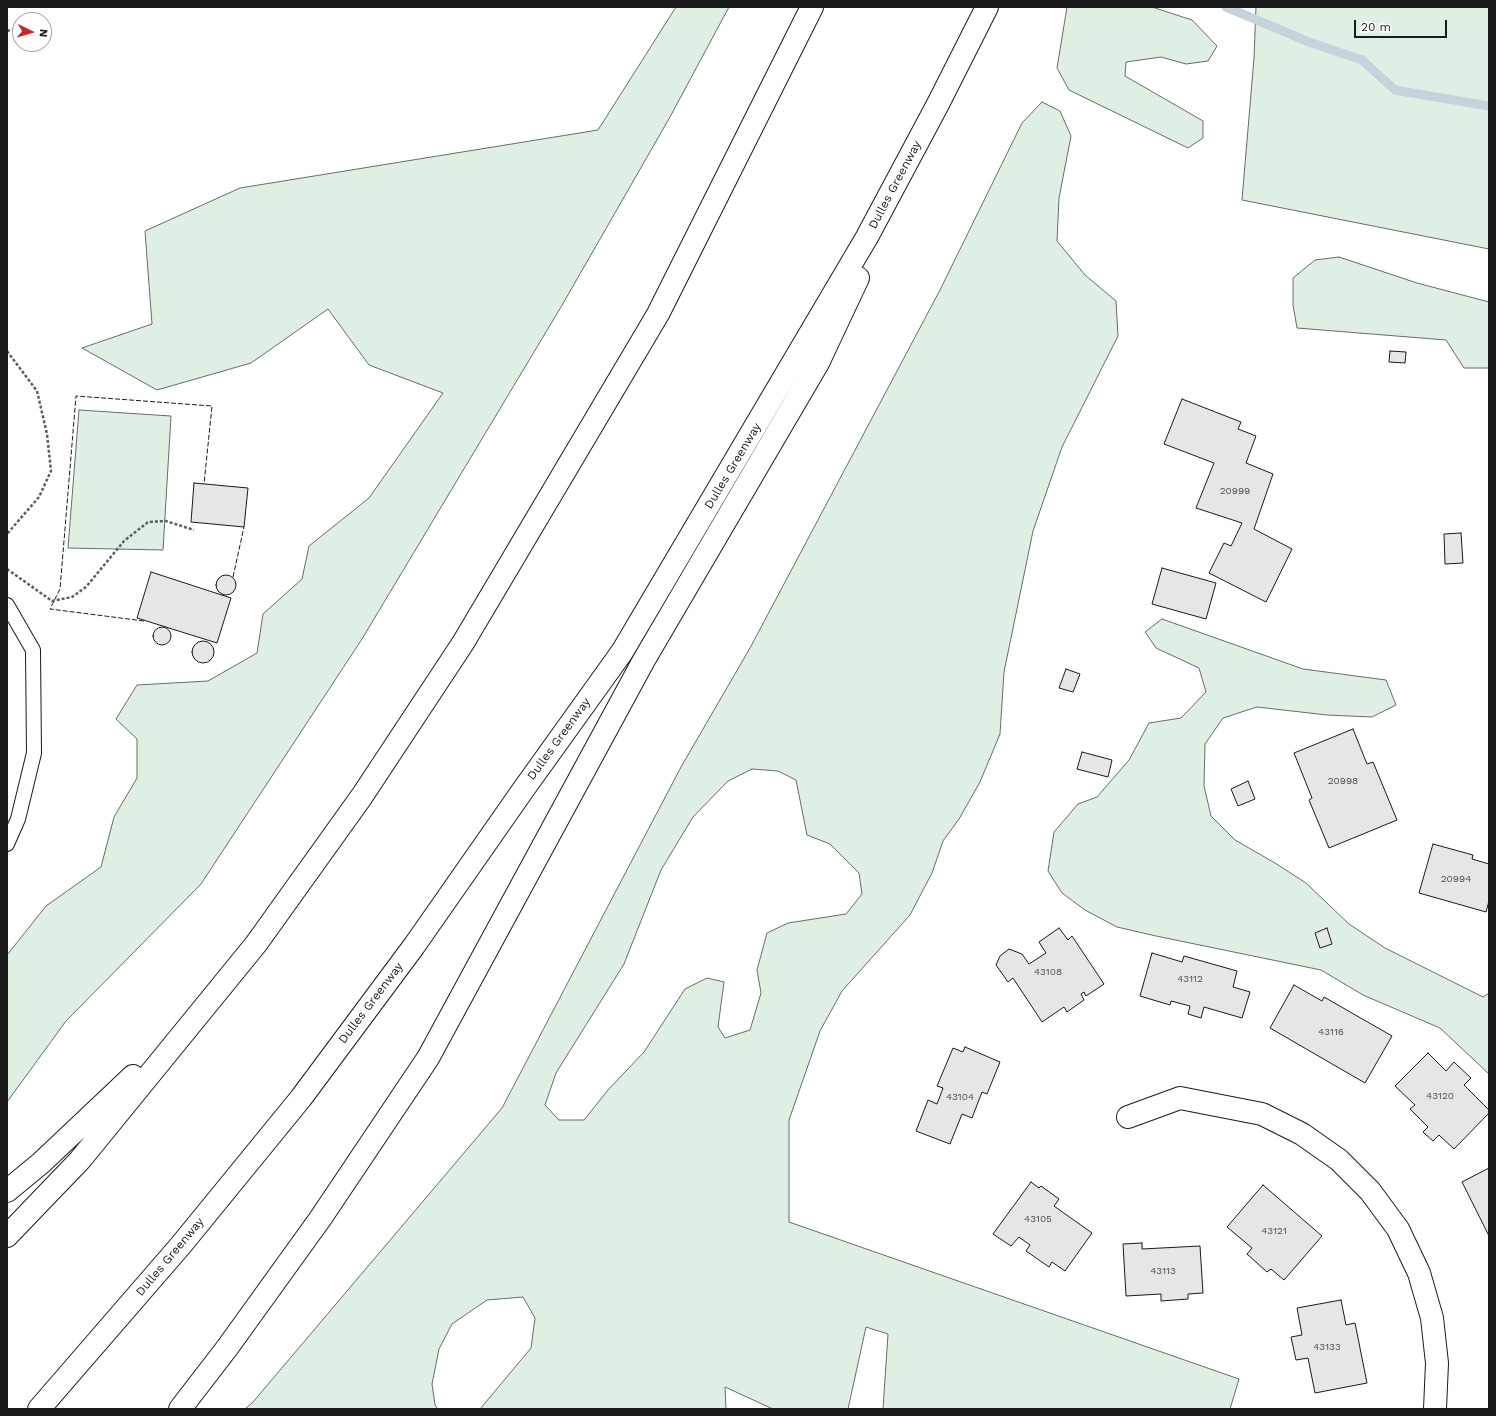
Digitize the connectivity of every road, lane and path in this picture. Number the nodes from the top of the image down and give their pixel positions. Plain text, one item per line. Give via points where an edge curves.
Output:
1 (812, 7) edge
2 (987, 7) edge
3 (938, 104) junction
4 (7, 352) edge
5 (194, 530) dead end
6 (7, 534) edge
7 (7, 569) edge
8 (7, 605) edge
9 (7, 844) edge
10 (194, 1019) junction
11 (1128, 1117) dead end
12 (7, 1191) edge
13 (7, 1236) edge
14 (38, 1409) edge
15 (180, 1409) edge
16 (1435, 1409) edge

1 - 10 main road via 658,314 463,643 362,796 256,944
2 - 3 main road, Dulles Greenway
3 - 14 main road, Dulles Greenway via 867,237 622,652 414,946 300,1098 181,1245
3 - 15 main road via 818,363 644,660 428,1058 320,1219
4 - 6 path via 37,391 47,434 51,471 39,497
5 - 7 path via 166,521 148,522 124,541 86,587 72,597 52,601
8 - 9 lane via 33,650 34,753 18,819
10 - 12 main road via 41,1163
10 - 13 main road via 80,1160
11 - 16 main road via 1180,1098 1262,1114 1302,1134 1339,1160 1370,1191 1398,1229 1419,1273 1433,1325 1437,1363

